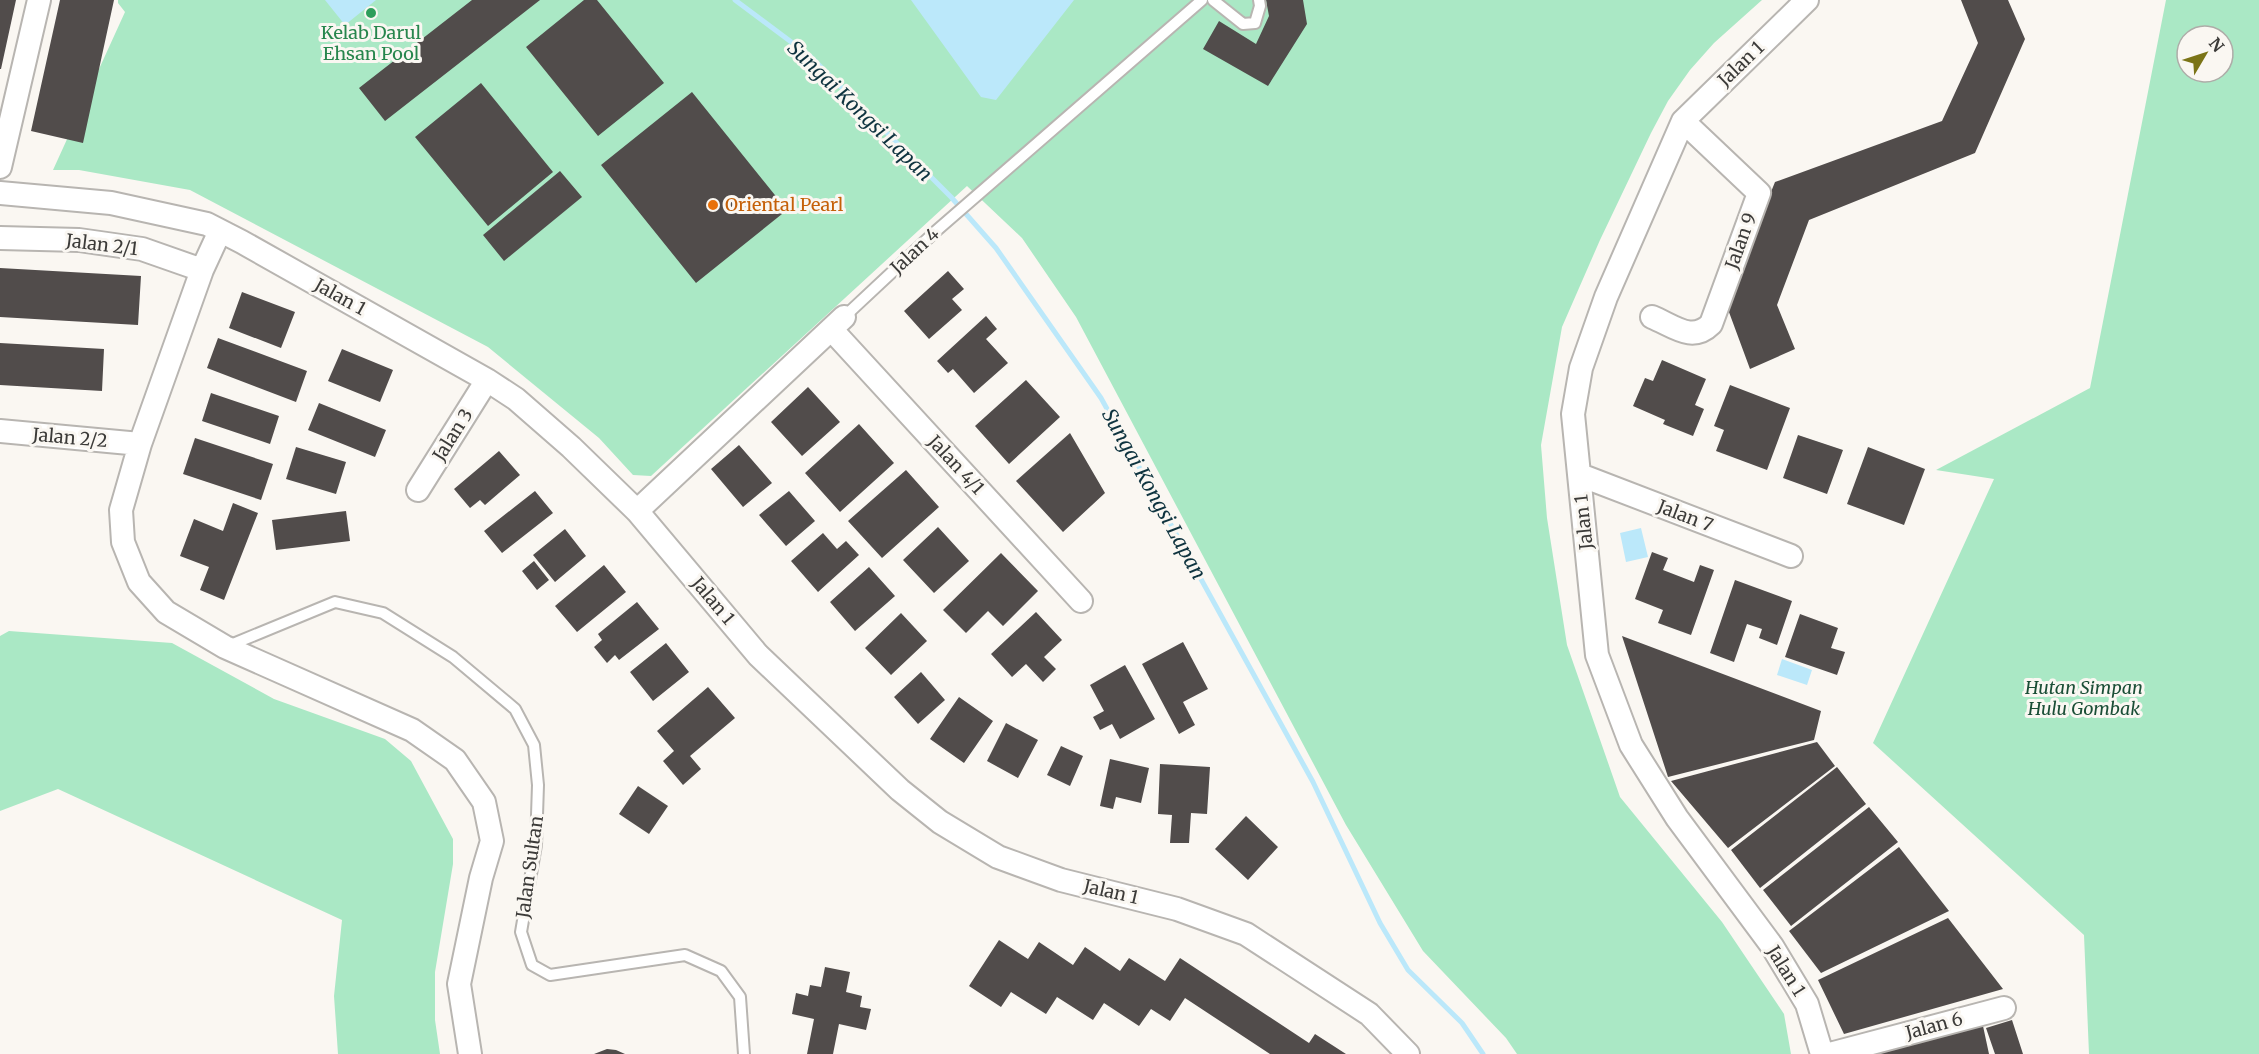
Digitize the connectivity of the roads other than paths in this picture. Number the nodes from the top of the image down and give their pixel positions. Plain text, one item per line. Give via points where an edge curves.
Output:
1 (39, 0) edge
2 (1202, 0) edge
3 (1213, 0) edge
4 (1259, 0) edge
5 (1807, 0) edge
6 (1683, 121) junction
7 (0, 166) edge
8 (0, 193) edge
9 (220, 231) junction
10 (0, 238) edge
11 (202, 270) junction
12 (1652, 317) dead end
13 (838, 323) junction
14 (487, 380) junction
15 (0, 432) edge
16 (140, 444) junction
17 (1580, 476) junction
18 (418, 490) dead end
19 (638, 511) junction
20 (1791, 556) dead end
21 (1081, 602) dead end
22 (225, 647) junction
23 (2004, 1008) dead end
24 (470, 1054) edge
25 (744, 1054) edge
26 (1408, 1054) edge
27 (1822, 1054) edge
28 (1830, 1054) edge

1 - 7 street
2 - 13 lane, Jalan 4 via 936,231
3 - 4 lane via 1243,24 1255,23
5 - 6 street, Jalan 1
6 - 12 street, Jalan 9 via 1759,193 1711,324 1702,333 1693,334
6 - 17 street, Jalan 1 via 1606,297 1581,368 1573,414
8 - 9 street, Jalan 1 via 111,204 207,224
9 - 11 street
9 - 14 street, Jalan 1
10 - 11 street, Jalan 2/1 via 79,240 142,249
11 - 16 street
13 - 19 street, Jalan 4
13 - 21 street, Jalan 4/1
14 - 18 street, Jalan 3
14 - 19 street, Jalan 1 via 516,399
15 - 16 street, Jalan 2/2
16 - 22 street via 121,510 123,542 139,582 166,612
17 - 20 street, Jalan 7
17 - 27 street, Jalan 1 via 1597,655 1631,746 1677,818 1772,946 1807,1004
19 - 26 street, Jalan 1 via 758,655 900,790 940,822 998,857 1061,880 1177,909 1246,934 1370,1014
22 - 24 street via 412,730 455,760 484,802 492,841 459,984
22 - 25 lane, Jalan Sultan via 335,602 383,613 453,657 515,709 534,745 538,785 536,846 521,932 532,964 550,975 686,955 721,971 740,997
23 - 28 street, Jalan 6

